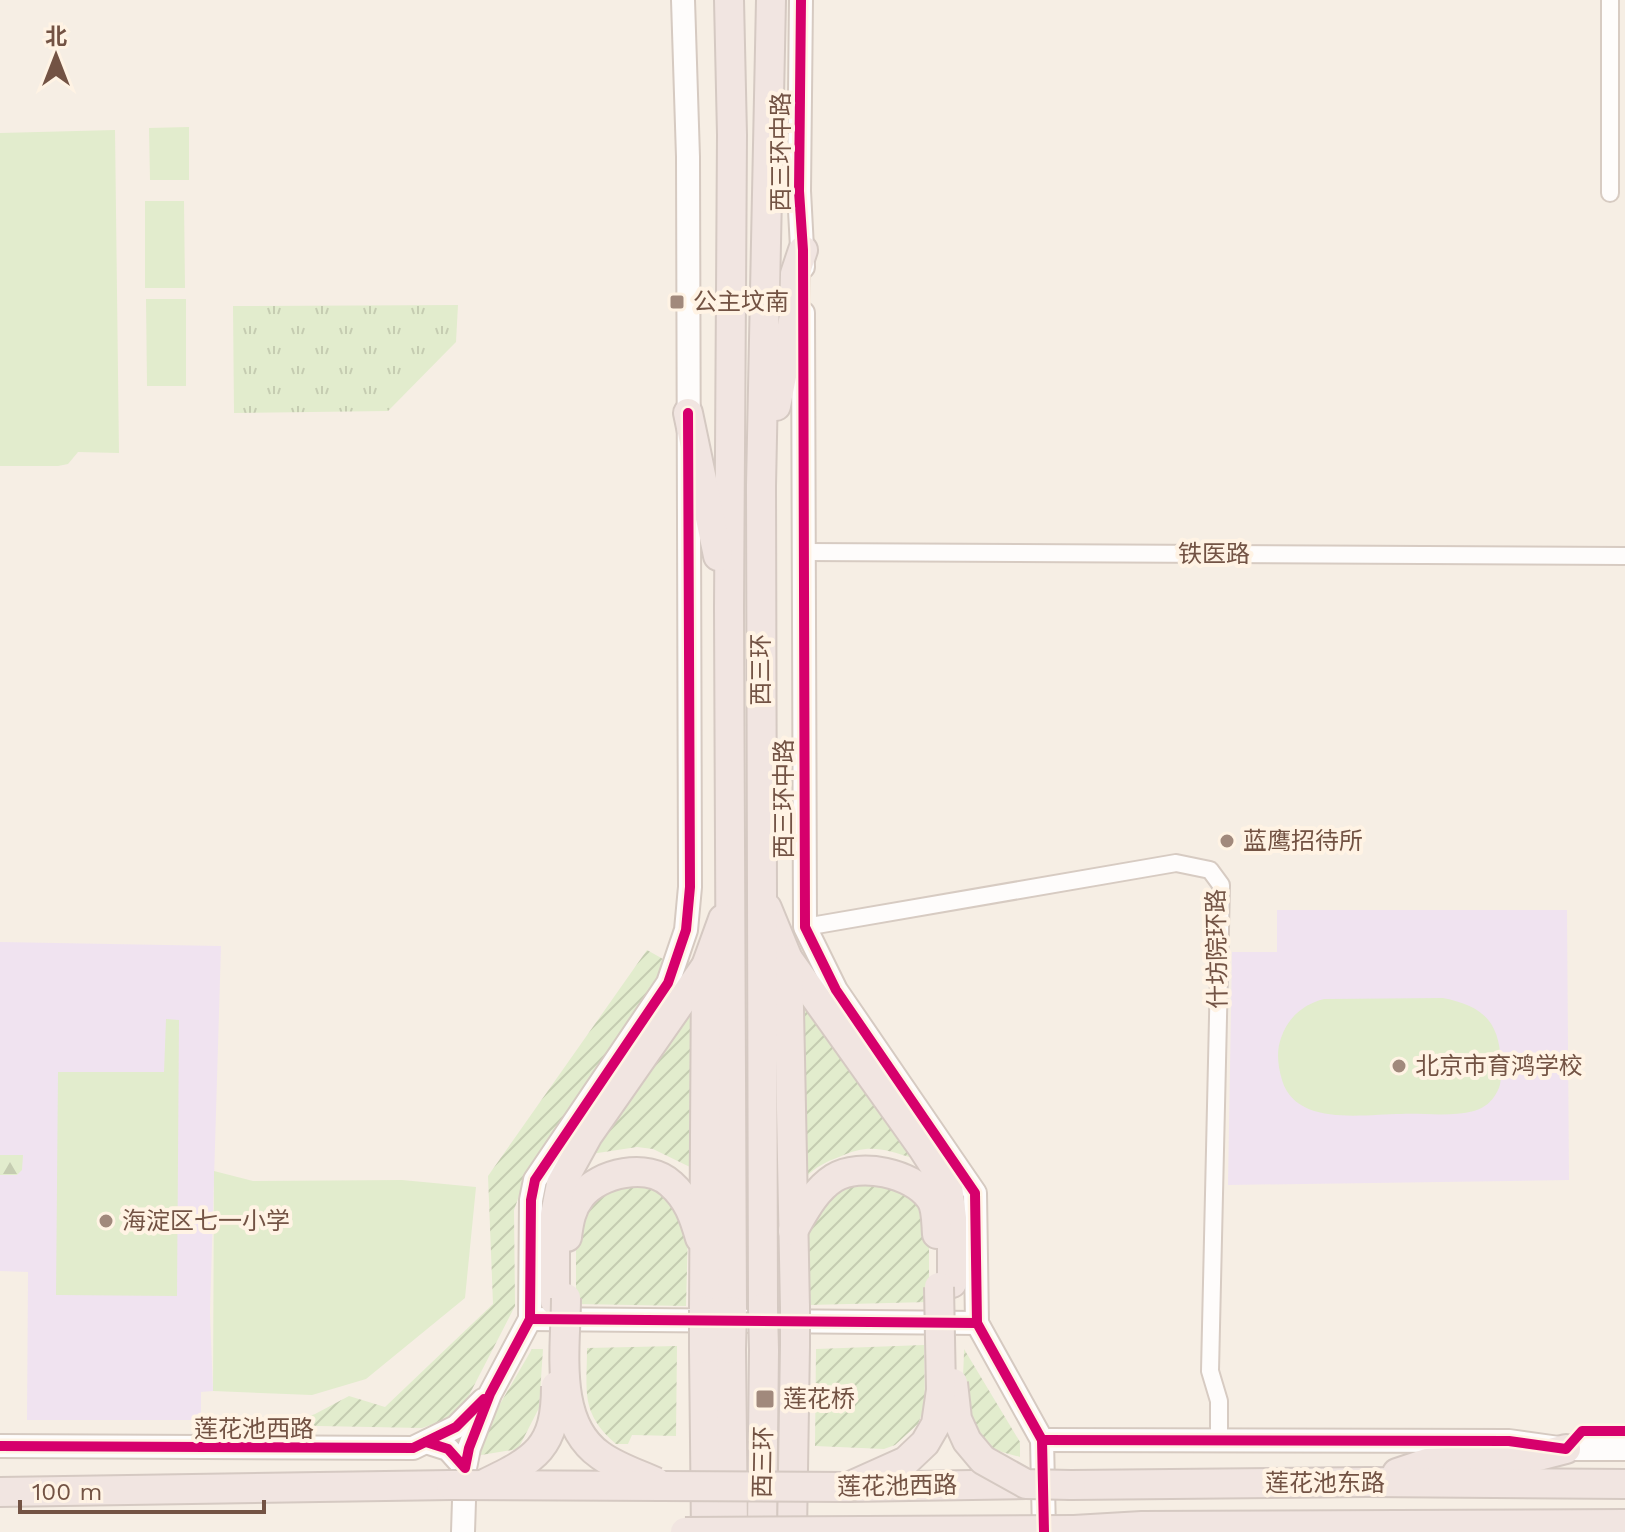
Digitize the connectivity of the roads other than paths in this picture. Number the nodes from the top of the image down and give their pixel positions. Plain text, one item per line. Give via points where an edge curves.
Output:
1 (683, 0) edge
2 (729, 0) edge
3 (771, 0) edge
4 (801, 0) edge
5 (1610, 0) edge
6 (1610, 193) dead end
7 (803, 250) junction
8 (688, 413) junction
9 (761, 486) junction
10 (804, 552) junction
11 (1625, 556) edge
12 (729, 608) junction
13 (761, 892) junction
14 (730, 899) junction
15 (805, 927) junction
16 (788, 959) junction
17 (706, 966) junction
18 (793, 1232) junction
19 (706, 1258) junction
20 (946, 1285) junction
21 (561, 1299) junction
22 (718, 1310) junction
23 (530, 1319) junction
24 (977, 1323) junction
25 (718, 1349) junction
26 (490, 1394) junction
27 (1042, 1440) junction
28 (1219, 1440) junction
29 (426, 1442) junction
30 (0, 1446) edge
31 (1566, 1449) junction
32 (1625, 1449) edge
33 (465, 1480) junction
34 (1367, 1482) junction
35 (1026, 1484) junction
36 (1625, 1484) edge
37 (664, 1486) junction
38 (848, 1487) junction
39 (0, 1492) edge
40 (1625, 1524) edge
41 (1414, 1528) edge
42 (1116, 1530) edge
43 (463, 1532) edge
44 (685, 1532) edge
45 (706, 1532) edge
46 (733, 1532) edge
47 (762, 1532) edge
48 (792, 1532) edge
49 (1044, 1532) edge
50 (1457, 1532) edge

1 - 8 street
2 - 12 highway, 西三环
3 - 9 highway, 西三环
4 - 7 street, 西三环中路
5 - 6 street
7 - 9 highway
7 - 10 street, 西三环中路
8 - 12 highway
8 - 23 street via 686,930 668,983 535,1180
9 - 13 highway, 西三环
10 - 11 street, 铁医路
10 - 15 street, 西三环中路
12 - 14 highway, 西三环
13 - 16 highway
13 - 47 highway, 西三环, bridge
14 - 17 highway
14 - 22 highway, 西三环
15 - 24 street, 西三环中路 via 836,990 975,1193
15 - 28 street, 什坊院环路 via 1176,863 1210,870 1221,885 1210,1371 1219,1401
16 - 18 highway
16 - 20 highway via 948,1187 952,1218
17 - 19 highway
17 - 21 highway via 588,1135 561,1184 555,1215
18 - 20 highway via 812,1199 836,1177 873,1170 905,1177 931,1199
18 - 48 highway, bridge
19 - 21 highway via 692,1209 670,1182 635,1172 606,1178 582,1194 570,1215
19 - 22 highway
20 - 35 highway, bridge via 957,1419 983,1460
20 - 38 highway, bridge via 936,1424 906,1461
21 - 33 highway, bridge via 555,1419 542,1449 527,1462
21 - 37 highway, bridge via 567,1400 576,1425 601,1456
22 - 25 highway, bridge
23 - 24 street
23 - 26 street
24 - 27 street, 西三环中路
25 - 45 highway
25 - 46 highway, 西三环
26 - 29 street, 莲花池西路 via 456,1427
26 - 33 street via 469,1448
27 - 28 street
27 - 49 street, 西三环中路
28 - 31 street via 1509,1441
29 - 30 street, 莲花池西路 via 413,1448 315,1449
29 - 33 street via 448,1449
31 - 32 street
31 - 34 highway via 1531,1458 1427,1463
33 - 37 highway, 莲花池西路, bridge
33 - 39 highway, 莲花池西路
33 - 43 street
34 - 35 highway, 莲花池东路, bridge
34 - 36 highway, 莲花池东路
35 - 38 highway, 莲花池西路, bridge
37 - 38 highway, 莲花池西路, bridge
40 - 41 highway, 莲花池东路
41 - 42 highway, 莲花池东路
41 - 50 highway
42 - 44 highway, 莲花池东路, bridge

